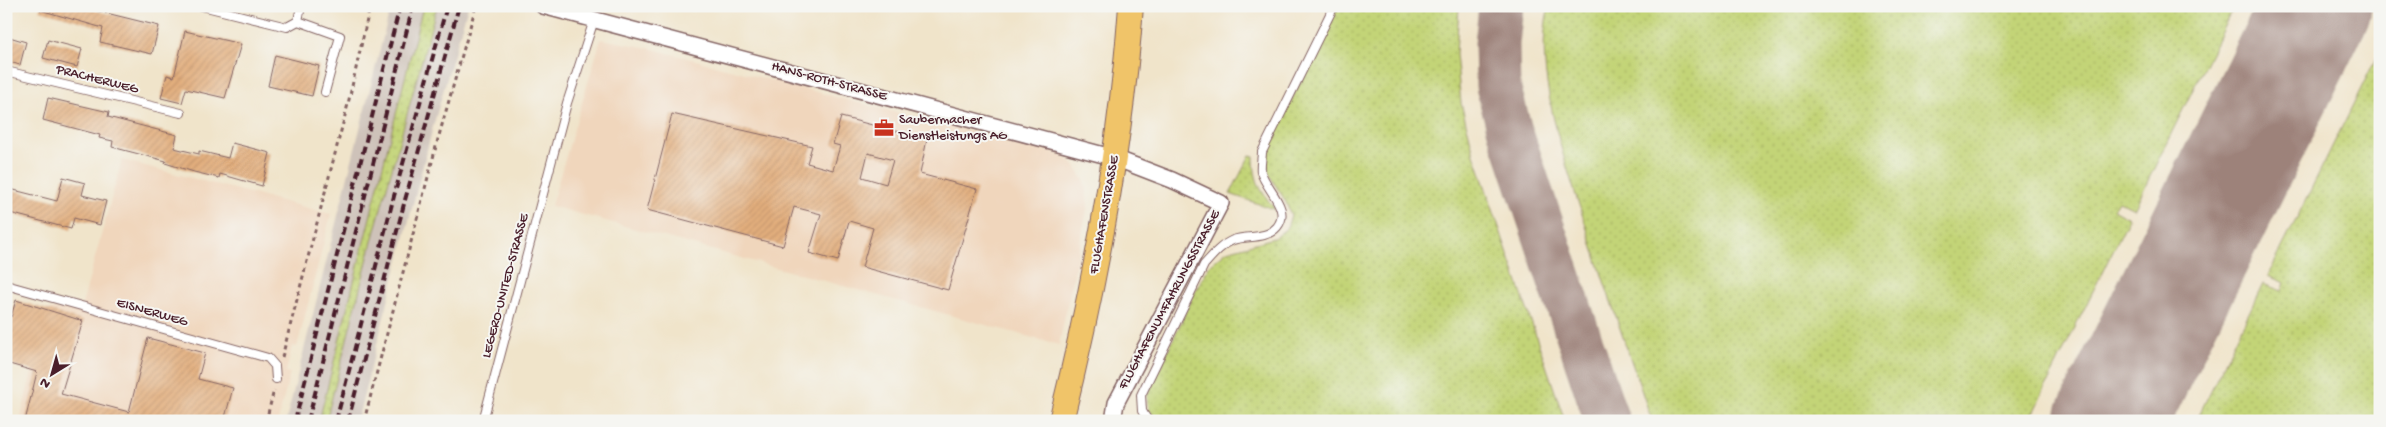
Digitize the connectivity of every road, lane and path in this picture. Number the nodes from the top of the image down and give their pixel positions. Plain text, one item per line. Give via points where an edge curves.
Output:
1 (202, 6) edge
2 (301, 6) edge
3 (370, 6) edge
4 (476, 6) edge
5 (543, 6) edge
6 (1131, 6) edge
7 (1334, 6) edge
8 (594, 20) junction
9 (298, 21) junction
10 (6, 71) edge
11 (325, 92) dead end
12 (181, 113) dead end
13 (1115, 158) junction
14 (1272, 217) dead end
15 (1281, 220) junction
16 (6, 285) edge
17 (276, 380) junction
18 (266, 421) edge
19 (364, 421) edge
20 (483, 421) edge
21 (1061, 421) edge
22 (1116, 421) edge
23 (1148, 421) edge

1 - 9 lane via 287,27
2 - 9 lane
3 - 17 path via 348,104
4 - 19 path via 421,200
5 - 8 street, HANS-ROTH-STRASSE
6 - 13 main road, FLUGHAFENSTRASSE
7 - 15 lane via 1262,152 1261,171 1282,208
8 - 13 street, HANS-ROTH-STRASSE
8 - 20 lane, LEGERO-UNITED-STRASSE via 553,157
9 - 11 lane via 340,36
10 - 12 lane, PRACHERWEG
13 - 21 main road, FLUGHAFENSTRASSE via 1088,303
13 - 22 street, FLUGHAFENUMFAHRUNGSSTRASSE via 1221,203 1116,402
14 - 15 lane
15 - 23 lane via 1268,234 1233,240 1204,266 1141,395 1142,411
16 - 17 lane, EISNERWEG via 268,358 275,366
17 - 18 path

